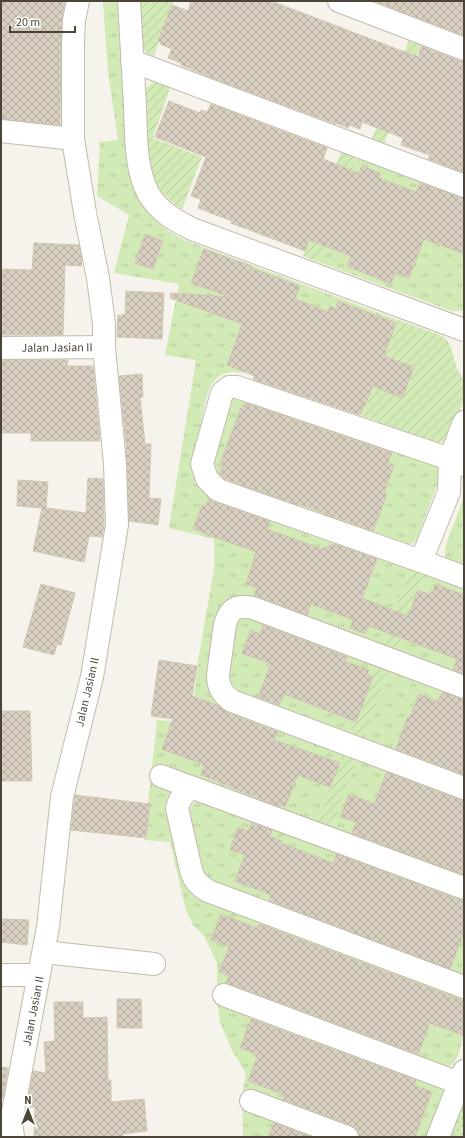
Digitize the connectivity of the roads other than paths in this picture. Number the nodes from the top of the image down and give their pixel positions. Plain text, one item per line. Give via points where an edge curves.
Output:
1 (78, 1) edge
2 (129, 1) edge
3 (339, 1) edge
4 (464, 49) edge
5 (132, 61) junction
6 (1, 131) edge
7 (73, 139) junction
8 (464, 186) edge
9 (464, 330) edge
10 (104, 347) junction
11 (1, 348) edge
12 (464, 422) edge
13 (457, 462) edge
14 (456, 485) edge
15 (421, 561) junction
16 (464, 577) edge
17 (464, 687) edge
18 (161, 776) dead end
19 (190, 787) junction
20 (464, 788) edge
21 (464, 888) edge
22 (44, 952) junction
23 (154, 964) dead end
24 (1, 975) edge
25 (39, 976) junction
26 (464, 987) edge
27 (224, 995) dead end
28 (462, 1077) edge
29 (251, 1101) dead end
30 (13, 1137) edge
31 (347, 1137) edge
32 (438, 1137) edge

1 - 7 street via 73,42
2 - 5 street
3 - 4 street
5 - 8 street
5 - 9 street via 137,154 143,181 156,205 172,219 192,229
6 - 7 street
7 - 10 street via 98,278
10 - 11 street, Jalan Jasian II
10 - 22 street, Jalan Jasian II via 116,464 117,525 92,677 62,797
12 - 13 street
13 - 14 street
13 - 15 street via 237,387 229,387 222,393 202,464 207,479 218,490
14 - 15 street
15 - 16 street
17 - 20 street via 253,608 244,606 232,610 225,624 218,683 225,696 232,701
18 - 19 street
19 - 21 street
19 - 26 street via 178,802 177,808 191,870 198,885 208,891
22 - 23 street
22 - 25 street, Jalan Jasian II
24 - 25 street
25 - 30 street, Jalan Jasian II via 11,1122
27 - 28 street
28 - 32 street
29 - 31 street

